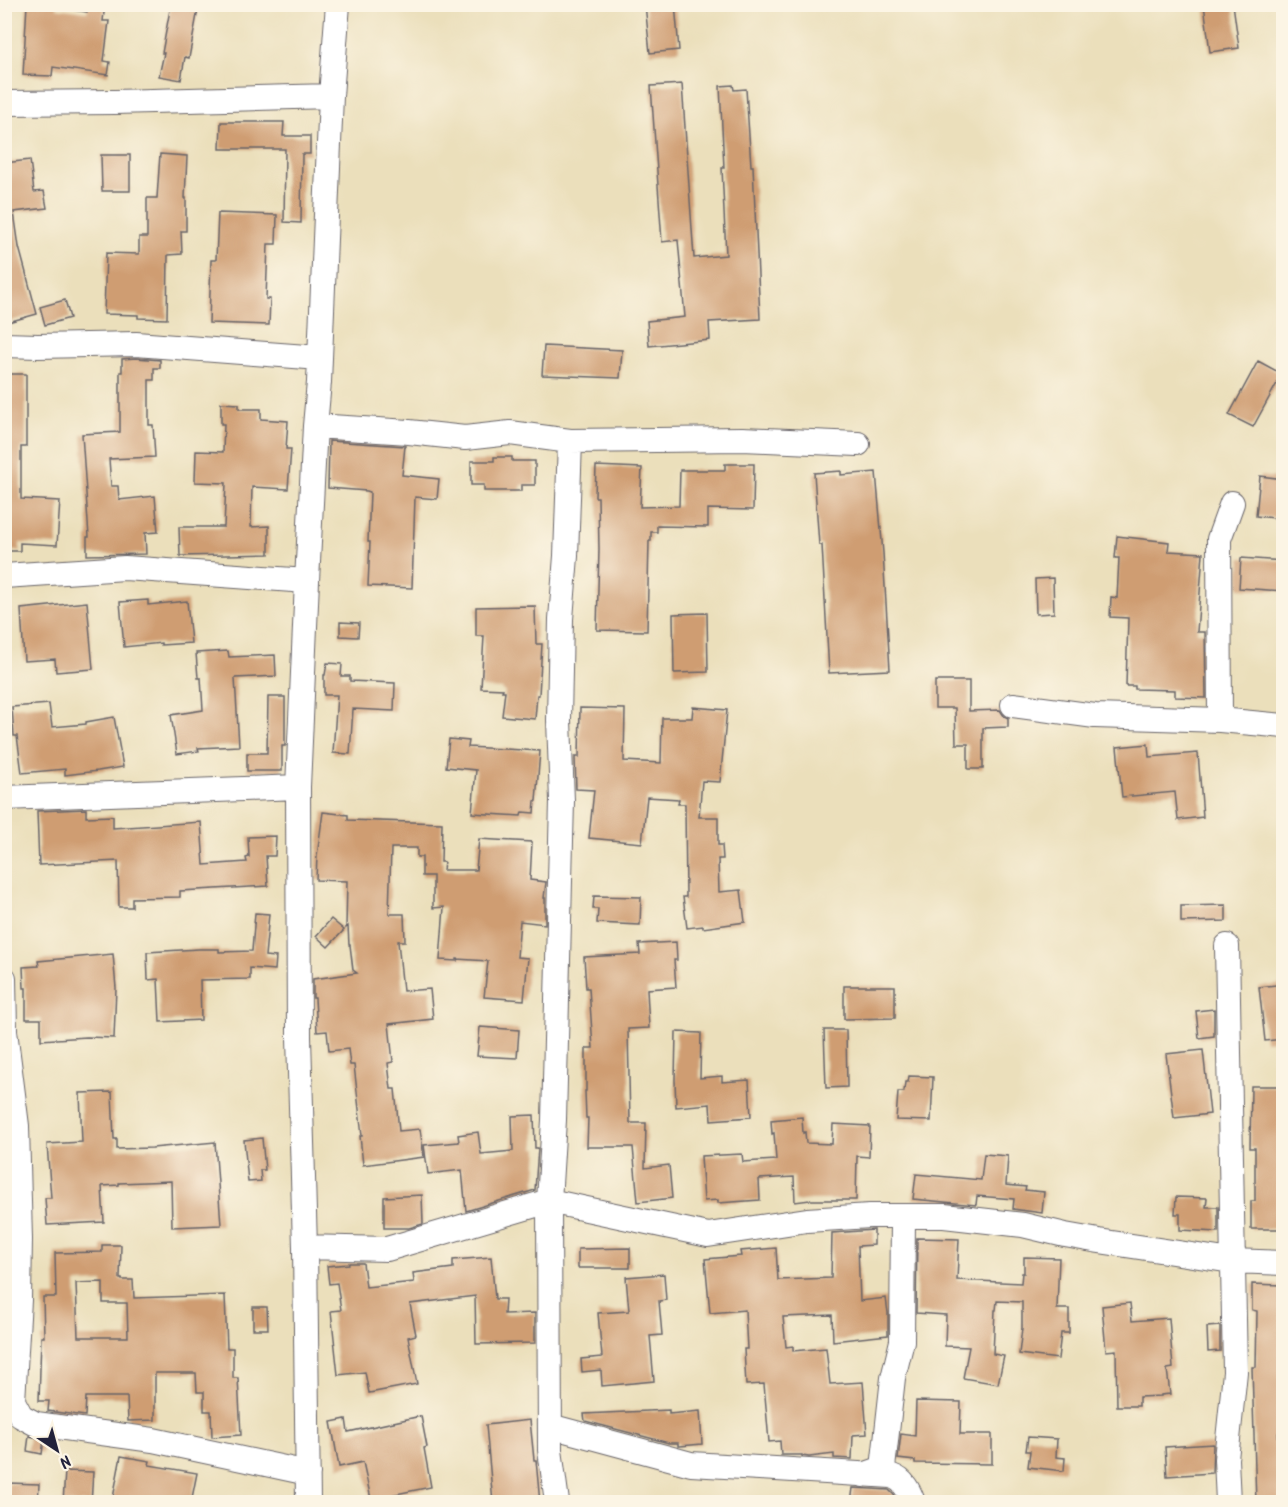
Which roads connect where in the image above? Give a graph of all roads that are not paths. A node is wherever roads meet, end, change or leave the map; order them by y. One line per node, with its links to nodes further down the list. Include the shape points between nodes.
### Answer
1 (338, 4): 2 (street)
2 (331, 96): 3 (street); 5 (street)
3 (4, 103)
4 (4, 345): 5 (street, via 136,344)
5 (320, 358): 6 (street)
6 (315, 426): 7 (street, via 465,438 510,433); 11 (street)
7 (570, 441): 8 (street, via 742,439); 20 (street, via 561,619 562,801)
8 (858, 444)
9 (1232, 503): 13 (street, via 1219,539)
10 (4, 576): 11 (street, via 125,568)
11 (307, 581): 15 (street)
12 (1013, 705): 13 (street, via 1083,715)
13 (1220, 720): 14 (street)
14 (1284, 726)
15 (298, 787): 16 (street); 22 (street)
16 (4, 798)
17 (1227, 946): 23 (street)
18 (4, 978): 19 (street)
19 (5, 1031): 25 (street, via 17,1125 20,1239)
20 (549, 1201): 21 (street, via 708,1235 807,1221); 22 (street, via 387,1249); 26 (street)
21 (903, 1216): 23 (street, via 944,1216 1023,1225); 28 (street, via 902,1341 893,1378 883,1468)
22 (305, 1247): 27 (street)
23 (1232, 1262): 24 (street); 32 (street, via 1235,1372 1226,1459)
24 (1284, 1263)
25 (12, 1299): 27 (street, via 13,1401 21,1416 36,1424 153,1440)
26 (550, 1426): 28 (street, via 691,1464); 30 (street)
27 (308, 1473): 29 (street)
28 (863, 1475): 31 (street, via 897,1478 909,1491)
29 (308, 1503)
30 (557, 1503)
31 (913, 1503)
32 (1228, 1503)

